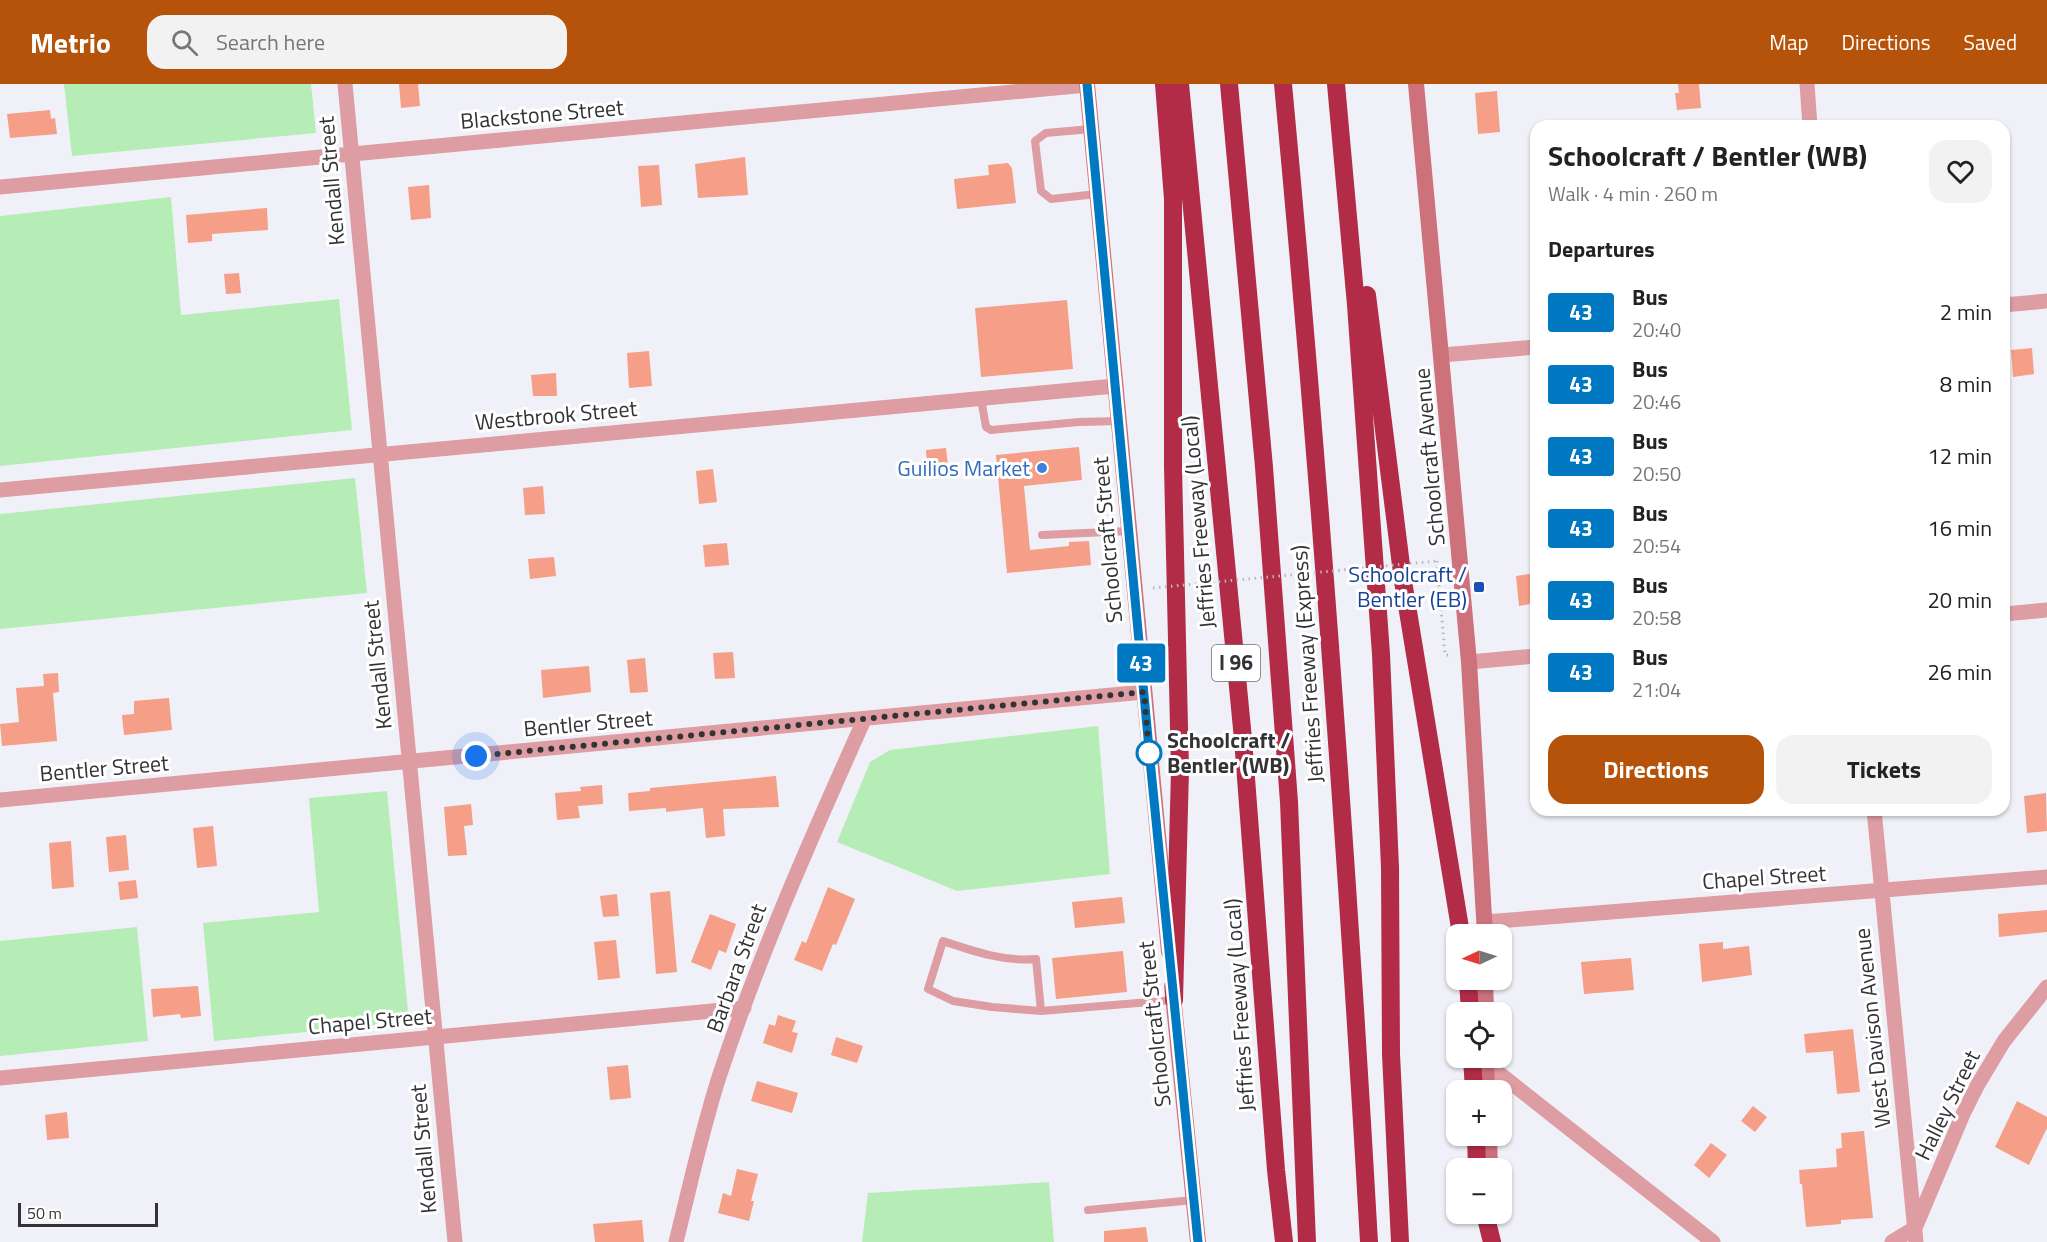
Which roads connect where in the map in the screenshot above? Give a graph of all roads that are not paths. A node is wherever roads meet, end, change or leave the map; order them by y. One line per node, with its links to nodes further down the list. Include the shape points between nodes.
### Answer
1 (345, 84): 13 (street, Kendall Street)
2 (1164, 84): 43 (highway, via 1173,199 1173,467 1180,771)
3 (1180, 84): 57 (highway, Jeffries Freeway (Local) / I 96, via 1243,739)
4 (1229, 84): 58 (highway, Jeffries Freeway (Express) / I 96, via 1289,802)
5 (1283, 84): 59 (highway, Jeffries Freeway (Express), via 1353,946)
6 (1336, 84): 14 (highway)
7 (1416, 84): 20 (main road, Schoolcraft Avenue)
8 (1807, 84): 11 (street)
9 (1087, 85): 10 (street, Blackstone Street); 12 (main road, Schoolcraft Street)
10 (983, 90): 13 (street, Blackstone Street)
11 (1810, 120)
12 (1091, 129): 16 (main road, Schoolcraft Street); 16 (lane, via 1046,133 1035,141 1041,192 1051,199)
13 (352, 154): 15 (street, Blackstone Street); 24 (street, Kendall Street)
14 (1342, 154): 39 (highway, via 1365,282 1403,581); 60 (highway, via 1381,654)
15 (0, 187)
16 (1097, 194): 21 (main road, Schoolcraft Street)
17 (2047, 302): 18 (street)
18 (2010, 305)
19 (1530, 348): 20 (street)
20 (1442, 355): 31 (main road, Schoolcraft Avenue)
21 (1115, 386): 22 (street, Westbrook Street); 23 (main road, Schoolcraft Street)
22 (981, 399): 23 (lane, via 986,427 991,430); 24 (street, Westbrook Street)
23 (1119, 421): 26 (main road, Schoolcraft Street)
24 (379, 453): 25 (street, Westbrook Street); 34 (street, Kendall Street)
25 (0, 490)
26 (1129, 531): 27 (lane); 32 (main road, Schoolcraft Street)
27 (1042, 535)
28 (2047, 610): 29 (street)
29 (2010, 613)
30 (1530, 657): 31 (street)
31 (1469, 662): 40 (main road, Schoolcraft Avenue)
32 (1144, 692): 33 (street, Bentler Street); 43 (main road, Schoolcraft Street)
33 (864, 720): 34 (street, Bentler Street); 44 (street, Barbara Street, via 800,864)
34 (409, 762): 35 (street, Bentler Street); 46 (street, Kendall Street)
35 (0, 800)
36 (1875, 816): 38 (street, West Davison Avenue)
37 (2047, 877): 38 (street, Chapel Street)
38 (1881, 891): 41 (street, Chapel Street); 53 (street, West Davison Avenue)
39 (1459, 924)
40 (1485, 924)
41 (1512, 925)
42 (2047, 987): 53 (street, Halley Street, via 2004,1041 1977,1086)
43 (1174, 1000): 45 (lane); 49 (main road, Schoolcraft Street)
44 (744, 1008): 46 (street, Chapel Street); 55 (street, Barbara Street, via 720,1074)
45 (1041, 1011): 45 (lane, via 953,1001 928,989 943,941 981,953 1036,959)
46 (435, 1037): 48 (street, Chapel Street); 54 (street, Kendall Street)
47 (1492, 1068): 62 (street)
48 (0, 1078)
49 (1194, 1200): 50 (lane); 56 (main road, Schoolcraft Street)
50 (1088, 1210)
51 (1488, 1224): 61 (highway)
52 (1492, 1224): 61 (main road)
53 (1915, 1235): 63 (street)
54 (455, 1242)
55 (676, 1242)
56 (1198, 1242)
57 (1284, 1242)
58 (1307, 1242)
59 (1369, 1242)
60 (1400, 1242)
61 (1492, 1242)
62 (1713, 1242)
63 (1892, 1242)

